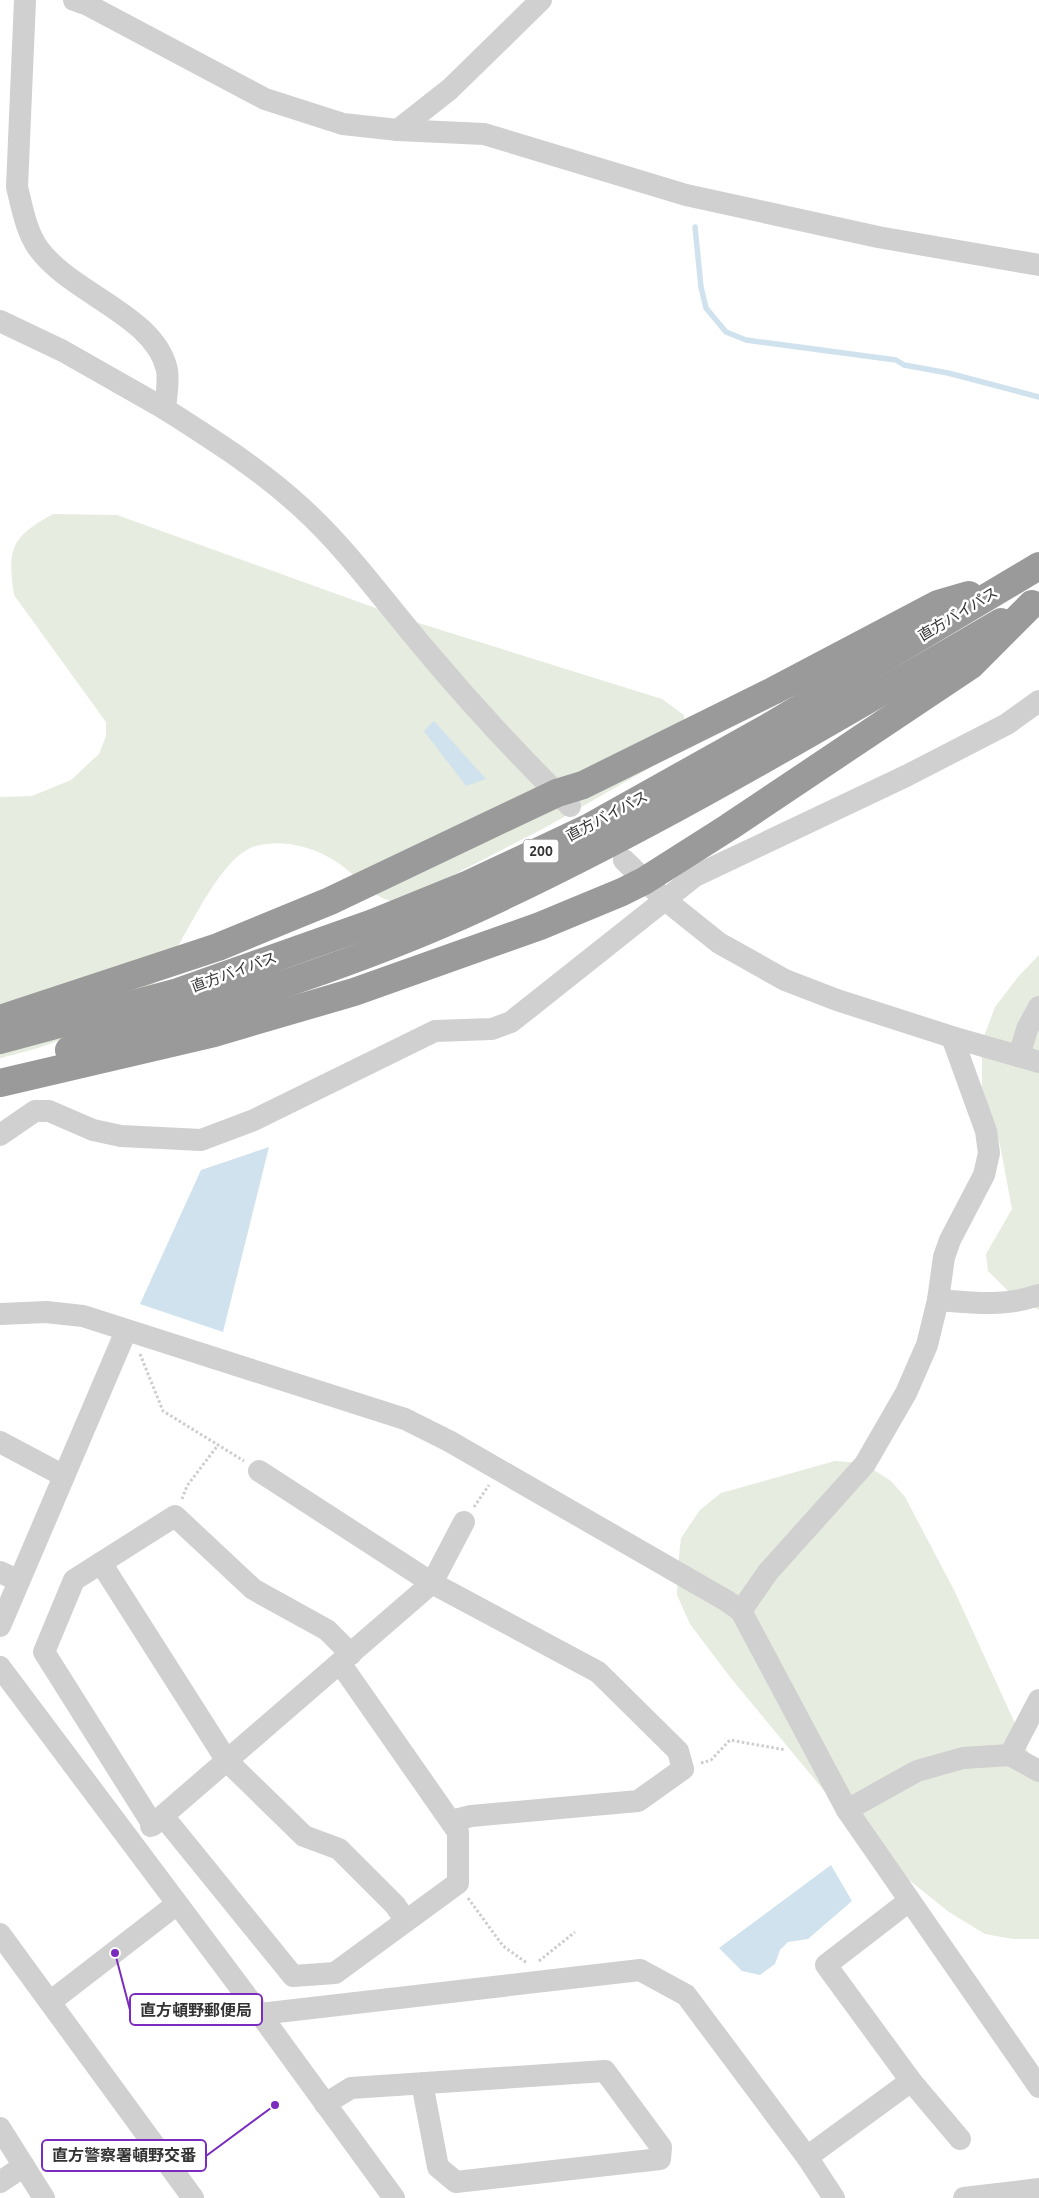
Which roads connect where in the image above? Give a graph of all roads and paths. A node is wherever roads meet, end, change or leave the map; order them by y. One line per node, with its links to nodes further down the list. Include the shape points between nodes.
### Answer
1 (25, 0): 7 (street, via 17,187 24,214 37,247 54,267 143,329 158,347 167,371)
2 (74, 0): 4 (street, via 265,99 343,124)
3 (541, 0): 4 (street, via 450,89)
4 (398, 130): 5 (street, via 484,134 686,196 878,237)
5 (1039, 265)
6 (0, 321): 7 (street, via 63,351)
7 (165, 409): 12 (street, via 253,466 315,520 424,649)
8 (1039, 566): 9 (highway, 直方バイパス / 200)
9 (1014, 582): 12 (highway, via 938,604 773,691 583,784); 19 (highway, 直方バイパス / 200, via 772,725 588,828 469,884 373,923 178,992)
10 (1035, 602): 14 (highway, via 972,665); 21 (highway, 直方バイパス / 200, via 762,761 622,838 460,916 336,967 171,1020)
11 (1039, 701): 15 (street, via 1007,724 906,776 695,876)
12 (564, 800): 17 (highway, via 218,947)
13 (624, 860): 14 (street)
14 (644, 881): 15 (street); 22 (highway, via 540,926 354,992 214,1034)
15 (664, 900): 18 (street, via 719,943 785,980); 23 (street, via 510,1022 492,1030 435,1031 254,1120 210,1137 201,1140 121,1136 93,1130 50,1111 36,1110)
16 (1039, 1007): 20 (street, via 1027,1029)
17 (0, 1019)
18 (952, 1037): 20 (street); 25 (street, via 986,1131 988,1153 984,1175 944,1257)
19 (0, 1040)
20 (1029, 1059)
21 (0, 1069)
22 (0, 1083)
23 (0, 1135)
24 (1039, 1295): 25 (street, via 1019,1302 995,1304)
25 (938, 1300): 39 (street, via 927,1345 906,1393 865,1464 768,1572)
26 (0, 1314): 27 (street, via 46,1312 83,1316)
27 (126, 1331): 31 (street, via 405,1419); 33 (street)
28 (138, 1350): 30 (path, via 163,1410)
29 (0, 1442): 33 (street)
30 (218, 1445): 32 (path); 34 (path, via 187,1486)
31 (499, 1470): 35 (path); 39 (street)
32 (259, 1471): 38 (street)
33 (64, 1476): 37 (street)
34 (175, 1516): 36 (street); 41 (street, via 253,1589 328,1630)
35 (464, 1522): 38 (street)
36 (101, 1563): 46 (street); 50 (street, via 74,1580 44,1652)
37 (10, 1576): 40 (street)
38 (432, 1583): 41 (street); 47 (street, via 598,1672 678,1750)
39 (741, 1611): 49 (street)
40 (0, 1626)
41 (345, 1658): 46 (street); 51 (street)
42 (0, 1666): 52 (street)
43 (1039, 1700): 45 (street)
44 (786, 1750): 47 (path, via 730,1740 711,1760)
45 (1010, 1755): 48 (street); 49 (street, via 963,1758 917,1770)
46 (227, 1761): 50 (street); 56 (street, via 304,1836 339,1849 395,1905)
47 (683, 1769): 51 (street, via 638,1801 471,1816)
48 (1039, 1771)
49 (847, 1810): 54 (street)
50 (158, 1820): 52 (street); 56 (street, via 293,1976 334,1973)
51 (451, 1821): 53 (street, via 458,1832)
52 (132, 1843): 55 (street)
53 (458, 1883): 56 (street); 57 (path, via 502,1946 533,1967)
54 (909, 1901): 61 (street, via 826,1964); 63 (street)
55 (177, 1904): 59 (street); 60 (street)
56 (406, 1921)
57 (574, 1932)
58 (2, 1940): 59 (street)
59 (50, 2002): 72 (street)
60 (260, 2014): 64 (street); 67 (street, via 640,1970 686,1995)
61 (911, 2081): 66 (street); 67 (street)
62 (422, 2083): 62 (street, via 605,2071 662,2147 660,2159 456,2182 438,2167); 64 (street, via 351,2088)
63 (1039, 2087)
64 (326, 2104): 73 (street)
65 (0, 2128): 68 (street)
66 (960, 2139)
67 (807, 2157): 74 (street)
68 (24, 2166): 69 (street); 71 (street)
69 (0, 2182)
70 (1039, 2189): 75 (street)
71 (44, 2198)
72 (193, 2198)
73 (394, 2198)
74 (834, 2198)
75 (964, 2198)

